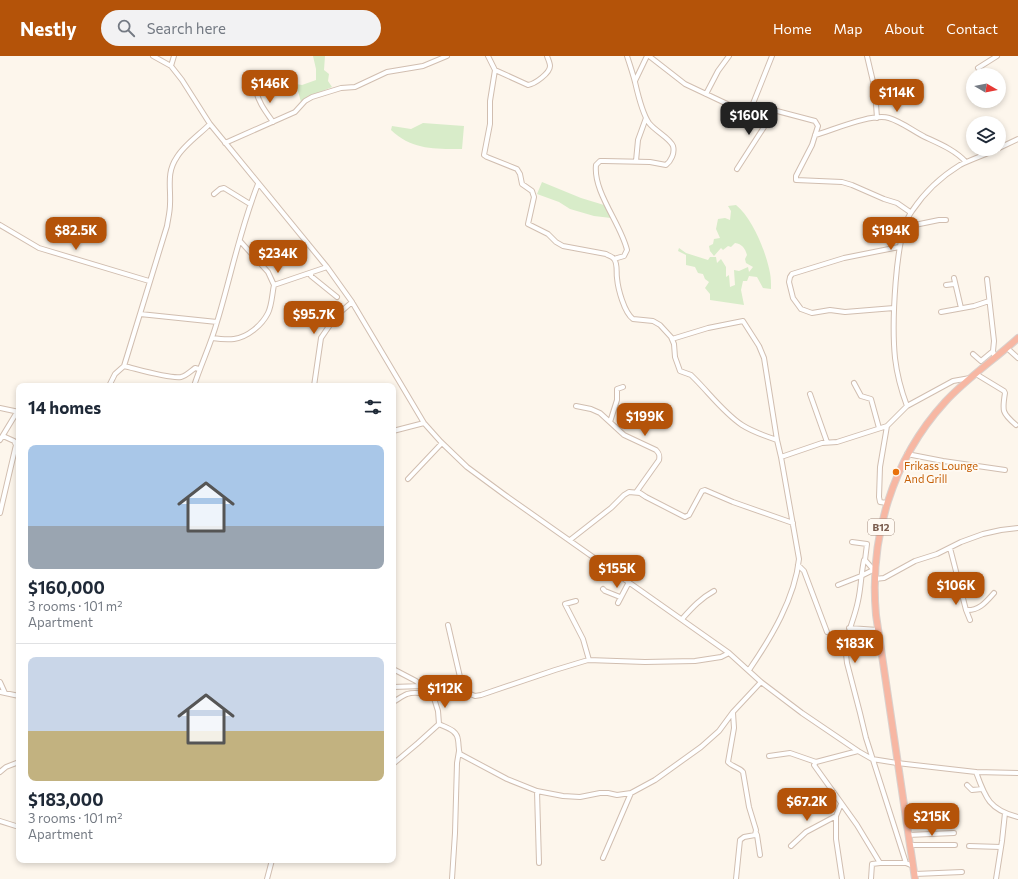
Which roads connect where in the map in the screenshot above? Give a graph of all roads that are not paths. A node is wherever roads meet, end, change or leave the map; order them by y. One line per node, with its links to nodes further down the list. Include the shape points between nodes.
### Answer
1 (153, 56): 12 (street)
2 (174, 56): 12 (street)
3 (447, 56): 22 (street, via 423,66 387,72 355,87 341,88 312,97 295,112)
4 (488, 56): 14 (street)
5 (547, 56): 14 (street, via 549,70 536,83 528,85)
6 (627, 56): 15 (street)
7 (648, 56): 15 (street); 17 (street, via 685,84)
8 (729, 56): 17 (street)
9 (772, 56): 18 (street)
10 (867, 56): 21 (street, via 875,90)
11 (997, 56): 13 (street)
12 (171, 66): 23 (street)
13 (978, 68)
14 (495, 70): 41 (street, via 484,155 517,169 522,184 532,191 534,197 528,221 530,226 548,234 563,246 606,254)
15 (635, 81): 20 (street)
16 (256, 90): 22 (street, via 262,107)
17 (706, 94): 18 (street, via 740,110 744,111)
18 (752, 106): 19 (street)
19 (775, 110): 24 (street, via 816,121 818,126); 31 (street)
20 (646, 118): 29 (street, via 638,140); 29 (street, via 672,145 674,151 666,165)
21 (877, 118): 24 (street); 30 (street, via 888,118 898,122 959,155)
22 (273, 122): 26 (street)
23 (210, 124): 26 (street); 46 (street, via 181,151 171,169 167,226)
24 (815, 135): 35 (street, via 796,180 842,182 897,203)
25 (1018, 139): 27 (street)
26 (225, 143): 32 (street)
27 (1006, 144)
28 (980, 156): 30 (street)
29 (636, 162): 41 (street, via 600,161 596,164 604,198 627,250 624,256)
30 (966, 162): 35 (street, via 938,182)
31 (737, 169)
32 (258, 184): 34 (street); 42 (street)
33 (214, 194): 34 (street, via 224,188)
34 (250, 204): 39 (street)
35 (910, 212): 38 (street)
36 (946, 220): 38 (street)
37 (0, 226): 46 (street, via 40,248)
38 (905, 227): 40 (street)
39 (240, 240): 48 (street, via 268,272); 57 (street)
40 (900, 247): 53 (street); 53 (street, via 844,258 792,274 789,282 793,298 801,309 812,312)
41 (614, 259): 60 (street, via 618,288 630,317 653,321)
42 (327, 267): 43 (street); 52 (street)
43 (311, 273): 48 (street); 50 (street)
44 (954, 278): 47 (street)
45 (987, 279): 51 (street)
46 (149, 281): 56 (street)
47 (954, 284): 49 (street); 54 (street)
48 (274, 285): 58 (street, via 268,312 259,325 239,338)
49 (946, 285)
50 (337, 297)
51 (989, 301): 54 (street); 62 (street)
52 (352, 302): 72 (street, via 336,316 321,338); 82 (street)
53 (894, 308): 77 (street, via 895,358 899,383)
54 (961, 308): 55 (street)
55 (941, 312)
56 (140, 314): 57 (street); 66 (street)
57 (217, 322): 58 (street)
58 (212, 338): 67 (street)
59 (1018, 338): 61 (highway, B12)
60 (672, 339): 88 (street, via 680,371 695,379 732,417 759,434); 88 (street, via 743,321 764,358)
61 (1007, 348): 64 (highway, B12); 65 (street)
62 (993, 351): 63 (street, via 980,361); 64 (street)
63 (973, 354)
64 (995, 358): 68 (highway, B12)
65 (1018, 358)
66 (124, 366): 67 (street, via 181,377 195,368); 70 (street)
67 (199, 369): 71 (street)
68 (976, 374): 69 (highway, B12); 83 (street, via 1004,391 1002,409 1006,417)
69 (971, 378): 77 (street, via 953,381); 91 (highway, B12, via 945,402)
70 (111, 383)
71 (195, 383)
72 (314, 383)
73 (854, 383): 85 (street, via 860,396 871,399)
74 (623, 387): 81 (street, via 617,389 617,400)
75 (810, 394): 89 (street)
76 (576, 406): 81 (street, via 600,413)
77 (907, 406): 84 (street)
78 (0, 408): 79 (street)
79 (16, 412)
80 (16, 415): 87 (street)
81 (610, 422): 95 (street, via 624,435 656,450 660,456)
82 (424, 423): 86 (street); 90 (street)
83 (1016, 425)
84 (887, 426): 85 (street); 96 (street, via 880,467 879,497 880,502)
85 (878, 428): 89 (street, via 837,442)
86 (396, 430)
87 (2, 438): 97 (street, via 16,445)
88 (777, 440): 92 (street)
89 (827, 442): 92 (street)
90 (442, 443): 94 (street); 100 (street, via 467,467)
91 (907, 454): 93 (street); 96 (highway, B12)
92 (781, 457): 98 (street)
93 (1005, 470)
94 (408, 479)
95 (637, 491): 98 (street, via 685,517 689,515 705,490); 100 (street, via 624,495)
96 (887, 503): 105 (highway, B12)
97 (0, 513)
98 (793, 523): 104 (street)
99 (1018, 528): 102 (street, via 983,534)
100 (570, 540): 108 (street)
101 (852, 542): 103 (street, via 867,544)
102 (950, 548): 107 (street, via 915,561 884,578); 116 (street)
103 (865, 560): 105 (street, via 869,566); 106 (street)
104 (798, 565): 122 (street, via 804,571); 125 (street, via 793,588 774,630)
105 (875, 568): 106 (street); 107 (highway, B12)
106 (862, 576): 109 (street); 120 (street, via 858,602)
107 (875, 579): 121 (highway, B12, via 874,600)
108 (629, 582): 113 (street); 117 (street)
109 (838, 585)
110 (603, 588): 113 (street, via 605,592)
111 (714, 591): 117 (street, via 706,595)
112 (994, 593): 116 (street, via 977,609)
113 (620, 597): 115 (street)
114 (576, 601): 124 (street, via 565,604 583,639)
115 (618, 602)
116 (966, 610): 118 (street)
117 (682, 619): 123 (street)
118 (970, 620)
119 (448, 625): 131 (street)
120 (849, 628): 121 (street); 141 (street, via 845,651 847,663)
121 (878, 630): 145 (highway, B12)
122 (827, 632)
123 (729, 653): 124 (street, via 721,657 696,661); 125 (street)
124 (589, 660): 131 (street, via 481,695 475,696)
125 (749, 670): 128 (street)
126 (396, 671): 129 (street)
127 (0, 682): 132 (street)
128 (761, 682): 136 (street); 139 (street)
129 (422, 686): 130 (street); 134 (street)
130 (396, 687)
131 (464, 690): 134 (street)
132 (2, 693): 133 (street)
133 (16, 695)
134 (433, 695): 135 (street, via 407,694); 137 (street)
135 (396, 700)
136 (733, 712): 152 (street, via 719,731 701,747 655,780); 159 (street, via 734,728 728,762 741,769 744,775)
137 (439, 724): 138 (street, via 455,732); 142 (street)
138 (459, 750): 151 (street, via 460,754 507,779); 177 (street)
139 (858, 751): 141 (street); 143 (street)
140 (769, 756): 143 (street, via 790,753)
141 (872, 759): 145 (street); 171 (street)
142 (396, 761)
143 (816, 762): 153 (street, via 815,767)
144 (16, 763): 146 (street)
145 (897, 763): 147 (street); 161 (highway, B12)
146 (0, 772)
147 (976, 772): 148 (street); 150 (street)
148 (1018, 772)
149 (967, 785): 150 (street, via 972,790)
150 (982, 789): 154 (street, via 988,800)
151 (537, 791): 152 (street, via 580,797 600,793); 172 (street)
152 (631, 793): 168 (street)
153 (841, 804): 155 (street); 169 (street)
154 (1005, 813): 156 (street); 166 (street)
155 (836, 816): 164 (street, via 806,832); 179 (street, via 836,840)
156 (1018, 817)
157 (0, 821): 158 (street)
158 (16, 826)
159 (756, 833): 167 (street); 178 (street, via 740,840)
160 (954, 833): 161 (street)
161 (908, 835): 162 (highway, B12)
162 (910, 845): 163 (street); 173 (highway, B12)
163 (955, 845)
164 (791, 846)
165 (969, 846): 166 (street)
166 (1002, 847): 181 (street)
167 (760, 855)
168 (603, 858)
169 (880, 862): 171 (street); 180 (street, via 872,864)
170 (271, 863): 176 (street)
171 (906, 863): 173 (street)
172 (539, 864)
173 (913, 866): 175 (highway, B12)
174 (962, 872): 175 (street)
175 (915, 877)
176 (267, 879)
177 (452, 879)
178 (736, 879)
179 (842, 879)
180 (871, 879)
181 (996, 879)

